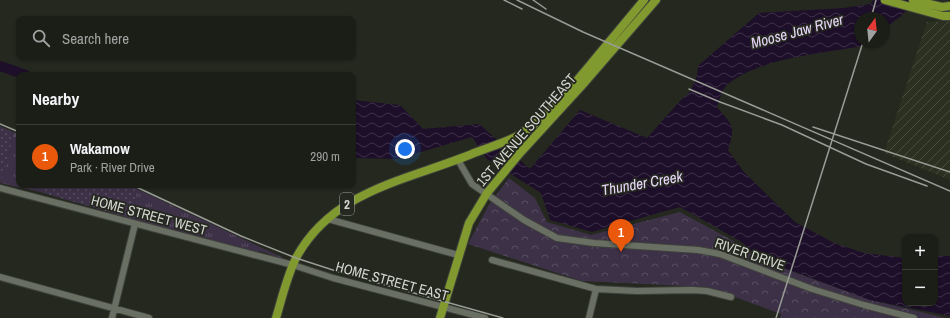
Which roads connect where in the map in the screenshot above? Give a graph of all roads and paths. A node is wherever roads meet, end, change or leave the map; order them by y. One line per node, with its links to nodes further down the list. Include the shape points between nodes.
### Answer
1 (644, 0): 8 (main road, 1ST AVENUE SOUTHEAST / 2, via 562,98 539,121 519,135)
2 (656, 0): 10 (main road, 1ST AVENUE SOUTHEAST)
3 (885, 0): 6 (main road)
4 (913, 0): 6 (main road)
5 (950, 6): 6 (main road)
6 (932, 9): 7 (main road)
7 (948, 17)
8 (458, 160): 10 (street, RIVER DRIVE, via 472,184); 11 (main road, 2, via 376,188 345,205)
9 (0, 191): 12 (street, HOME STREET WEST)
10 (487, 193): 13 (main road, 1ST AVENUE SOUTHEAST, via 469,223); 27 (street, RIVER DRIVE, via 524,220 557,238 594,244 698,250 720,254 812,289)
11 (328, 219): 13 (street); 15 (main road, 2, via 304,245)
12 (135, 224): 15 (street, HOME STREET WEST); 20 (street)
13 (458, 255): 19 (main road, 1ST AVENUE SOUTHEAST)
14 (492, 260): 17 (street)
15 (293, 265): 19 (street, HOME STREET EAST); 23 (main road, 2)
16 (0, 277): 20 (street)
17 (596, 289): 18 (street, via 692,290); 26 (street)
18 (730, 297)
19 (443, 307): 24 (main road, 1ST AVENUE SOUTHEAST); 25 (street, HOME STREET EAST)
20 (115, 309): 21 (street); 22 (street)
21 (112, 318)
22 (149, 318)
23 (276, 318)
24 (440, 318)
25 (485, 318)
26 (589, 318)
27 (914, 318)

